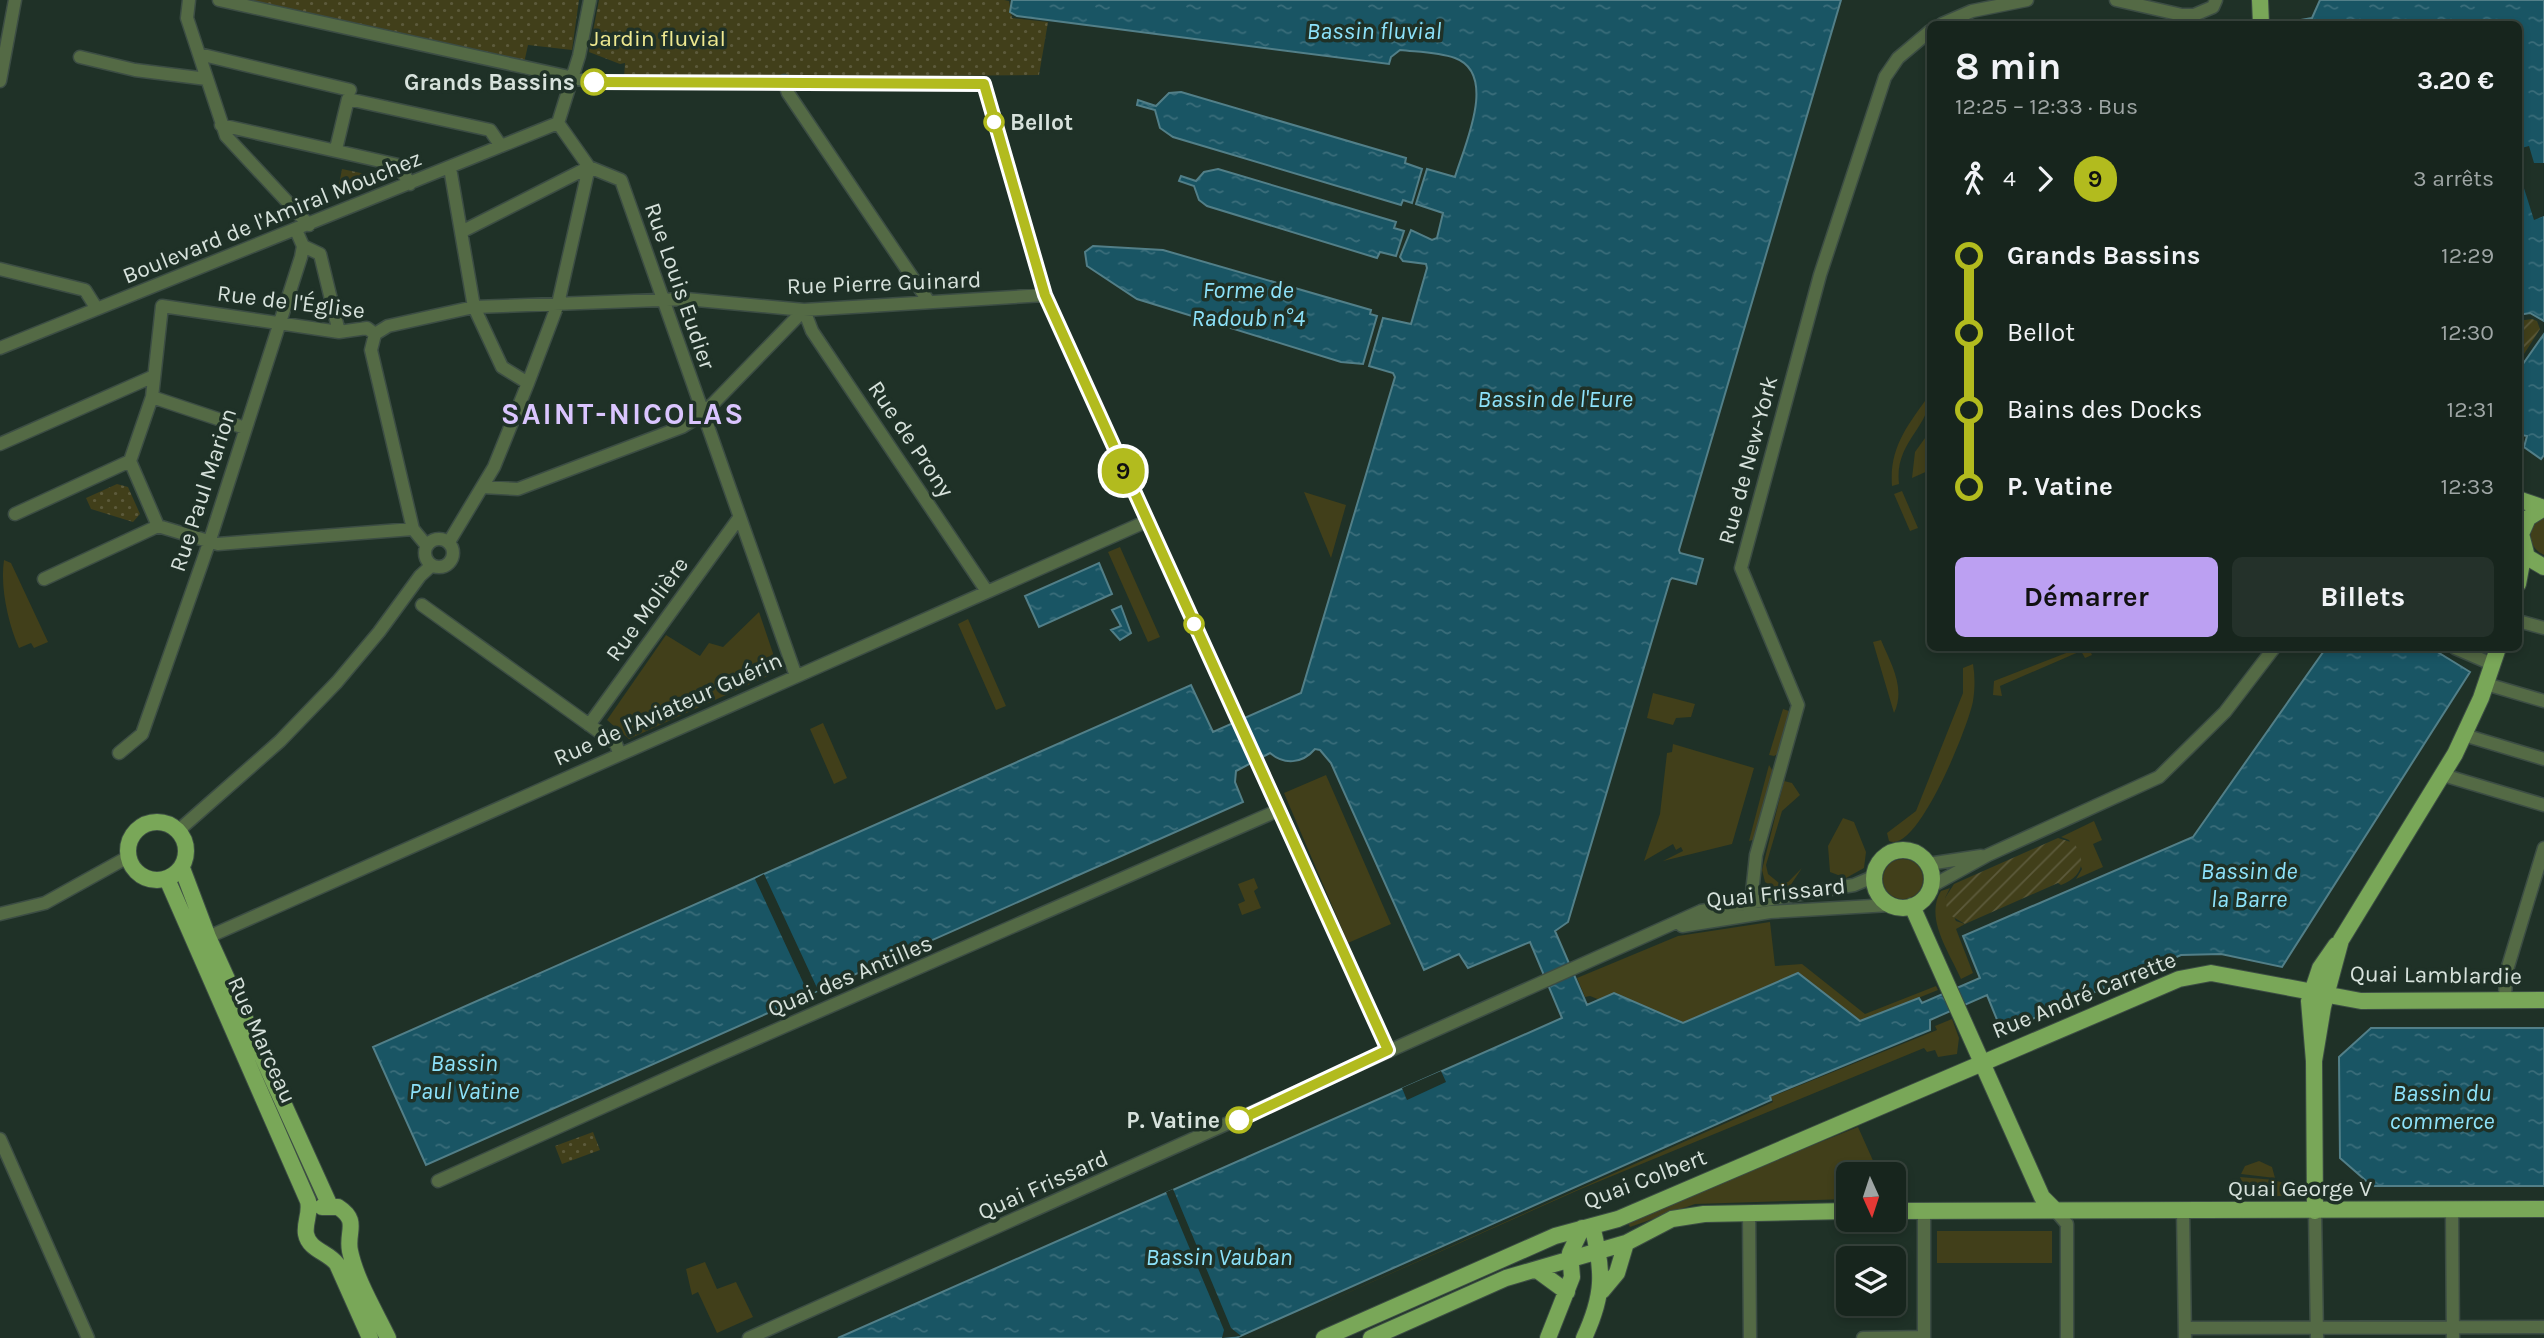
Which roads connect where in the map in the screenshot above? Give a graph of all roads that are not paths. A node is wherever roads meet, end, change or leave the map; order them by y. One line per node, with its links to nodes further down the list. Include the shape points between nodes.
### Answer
1 (15, 0): 16 (street)
2 (189, 0): 12 (street, via 187,18)
3 (219, 0): 14 (street)
4 (590, 0): 14 (street)
5 (2027, 0): 9 (street, via 1972,11)
6 (2116, 0): 7 (street, via 2194,15 2213,7)
7 (2216, 0)
8 (2260, 0): 10 (main road)
9 (1949, 21)
10 (2261, 21)
11 (1927, 34): 100 (street, Rue de New-York, via 1898,58 1885,77 1820,275 1741,568 1798,705 1756,855)
12 (199, 54): 15 (street); 18 (street)
13 (79, 57): 15 (street, via 135,71)
14 (572, 78): 17 (street, via 592,82); 19 (street)
15 (207, 79): 20 (street)
16 (0, 81)
17 (784, 81): 32 (street, via 984,84); 34 (street)
18 (349, 94): 21 (street, via 490,131); 22 (street)
19 (558, 123): 21 (street, Boulevard de l'Amiral Mouchez); 23 (street)
20 (221, 125): 22 (street); 26 (street, via 226,136)
21 (499, 142): 24 (street, Boulevard de l'Amiral Mouchez)
22 (336, 149): 25 (street, via 398,165)
23 (589, 167): 28 (street); 33 (street, Rue Louis Eudier, via 621,180); 35 (street)
24 (450, 168): 25 (street, Boulevard de l'Amiral Mouchez); 28 (street)
25 (410, 184): 26 (street, Boulevard de l'Amiral Mouchez)
26 (309, 225): 27 (street, Boulevard de l'Amiral Mouchez)
27 (296, 230): 29 (street); 31 (street, Boulevard de l'Amiral Mouchez)
28 (463, 231): 37 (street)
29 (303, 246): 40 (street, Rue Paul Marion); 41 (street, via 320,254)
30 (0, 269): 38 (street, via 85,290)
31 (153, 286): 36 (street); 38 (street, Boulevard de l'Amiral Mouchez)
32 (1045, 295): 34 (street, Rue Pierre Guinard); 57 (street)
33 (663, 300): 35 (street, Rue Pierre Guinard); 39 (street, Rue Pierre Guinard); 47 (street, Rue Louis Eudier)
34 (929, 302): 39 (street, Rue Pierre Guinard)
35 (558, 304): 37 (street, Rue de l'Église); 45 (street)
36 (162, 306): 40 (street, Rue de l'Église); 44 (street)
37 (474, 307): 42 (street, Rue de l'Église, via 387,326); 45 (street, via 502,367)
38 (97, 309): 43 (street, Boulevard de l'Amiral Mouchez)
39 (804, 310): 47 (street); 70 (street, Rue de Prony, via 812,331)
40 (278, 323): 41 (street, Rue de l'Église); 48 (street, Rue Paul Marion)
41 (339, 332): 42 (street, Rue de l'Église, via 367,328)
42 (375, 334): 59 (street, via 371,350)
43 (0, 348)
44 (154, 376): 46 (street); 49 (street)
45 (528, 383): 51 (street)
46 (152, 397): 48 (street); 50 (street)
47 (703, 414): 51 (street, via 682,427 519,489); 55 (street, Rue Louis Eudier)
48 (245, 428): 62 (street, Rue Paul Marion)
49 (0, 444)
50 (131, 461): 54 (street); 58 (street)
51 (482, 487): 61 (street)
52 (2522, 500): 53 (main road)
53 (2544, 508): 56 (main road)
54 (15, 514)
55 (739, 518): 78 (street, Rue Louis Eudier); 81 (street, Rue Molière)
56 (2522, 519)
57 (1145, 522): 70 (street, Rue de l'Aviateur Guérin); 88 (street)
58 (158, 526): 62 (street); 68 (street)
59 (413, 529): 62 (street); 63 (street)
60 (2522, 536): 64 (main road)
61 (449, 542): 63 (street, via 437,539); 65 (street, via 454,552 450,563)
62 (209, 543): 83 (street, Rue Paul Marion, via 142,734)
63 (427, 546): 65 (street, via 425,557)
64 (2524, 552): 66 (main road); 67 (main road)
65 (432, 565): 89 (street, via 337,682)
66 (2542, 566): 69 (main road)
67 (2522, 567)
68 (44, 579)
69 (2522, 581)
70 (986, 590): 78 (street, Rue de l'Aviateur Guérin)
71 (422, 605): 81 (street)
72 (2522, 622): 73 (street)
73 (2544, 628)
74 (2272, 651): 91 (street, via 2225,712 2159,777)
75 (2462, 651): 77 (street)
76 (2497, 651): 77 (main road)
77 (2492, 664): 79 (main road)
78 (796, 676): 84 (street, Rue de l'Aviateur Guérin)
79 (2486, 684): 80 (street); 82 (main road)
80 (2544, 701)
81 (589, 725): 84 (street, via 616,744)
82 (2464, 735): 85 (street); 86 (main road)
83 (119, 753)
84 (619, 753): 106 (street, Rue de l'Aviateur Guérin)
85 (2544, 759)
86 (2444, 775): 87 (street); 107 (main road, via 2341,940)
87 (2544, 804)
88 (1279, 810): 110 (street); 113 (street, Quai des Antilles)
89 (179, 830): 92 (main road, via 162,822 144,825 131,838); 94 (main road, via 187,849)
90 (2544, 848): 98 (street)
91 (1988, 855): 93 (street); 97 (street)
92 (128, 857): 96 (main road, via 142,876); 103 (street, via 45,903)
93 (1928, 864): 95 (main road, via 1914,852 1896,851 1882,859); 97 (main road)
94 (182, 868): 96 (main road); 106 (main road, Rue Marceau)
95 (1874, 877): 100 (street, Quai Frissard, via 1854,885); 101 (main road, via 1878,894)
96 (167, 879): 124 (main road, Rue Marceau, via 308,1201)
97 (1930, 887): 102 (main road, via 1924,899)
98 (2530, 893): 99 (street); 108 (street, via 2506,973)
99 (2544, 897)
100 (1754, 900): 104 (street, Rue de New-York); 105 (street, Quai Frissard, via 1701,911)
101 (1890, 905): 102 (main road); 104 (street, Quai Frissard)
102 (1912, 906): 111 (main road)
103 (0, 914)
104 (1755, 914): 105 (street, Quai Frissard)
105 (1667, 929): 110 (street, Quai Frissard)
106 (208, 937): 114 (main road, Rue Marceau)
107 (2319, 992): 108 (main road, Quai Lamblardie, via 2361,1001); 111 (main road, Rue André Carrette, via 2197,974); 122 (main road, via 2314,1061)
108 (2505, 1000): 109 (main road, Quai Lamblardie)
109 (2544, 1000)
110 (1388, 1050): 141 (street, Quai Frissard, via 1286,1100)
111 (1983, 1061): 117 (main road, via 2042,1198); 125 (main road, Quai Colbert, via 1962,1074 1618,1219)
112 (0, 1139): 138 (street)
113 (438, 1181)
114 (330, 1206): 124 (main road, via 316,1209); 126 (main road, Rue Marceau, via 350,1218)
115 (2544, 1209): 118 (main road, Quai George V)
116 (1924, 1210): 117 (main road, Quai George V); 120 (main road, Quai George V); 148 (street)
117 (2055, 1210): 121 (main road, Quai George V); 149 (street, via 2067,1224)
118 (2452, 1210): 122 (main road, Quai George V); 137 (street)
119 (1836, 1211): 123 (main road)
120 (1906, 1211)
121 (2183, 1211): 122 (main road, Quai George V); 135 (street)
122 (2315, 1211): 136 (street)
123 (1749, 1212): 127 (main road, via 1672,1219); 146 (street)
124 (307, 1220): 129 (main road, Rue Marceau, via 307,1239)
125 (1587, 1227): 128 (main road); 130 (main road, via 1572,1243); 142 (main road, Quai Colbert, via 1555,1236)
126 (349, 1242): 129 (main road, via 339,1251); 140 (main road, Rue Marceau)
127 (1626, 1243): 128 (main road); 132 (main road, via 1617,1272)
128 (1598, 1251): 130 (main road); 132 (main road)
129 (326, 1253): 139 (main road, Rue Marceau, via 337,1264)
130 (1573, 1261): 131 (main road); 133 (main road)
131 (1537, 1270): 133 (main road); 143 (main road, via 1475,1290)
132 (1602, 1291): 145 (main road)
133 (1567, 1292): 144 (main road)
134 (2544, 1327): 137 (street)
135 (2185, 1333): 136 (street)
136 (2317, 1333): 137 (street)
137 (2453, 1333)
138 (88, 1338)
139 (370, 1338)
140 (388, 1338)
141 (749, 1338)
142 (1324, 1338)
143 (1371, 1338)
144 (1548, 1338)
145 (1584, 1338)
146 (1750, 1338)
147 (1863, 1338): 148 (street)
148 (1924, 1338)
149 (2067, 1338)

